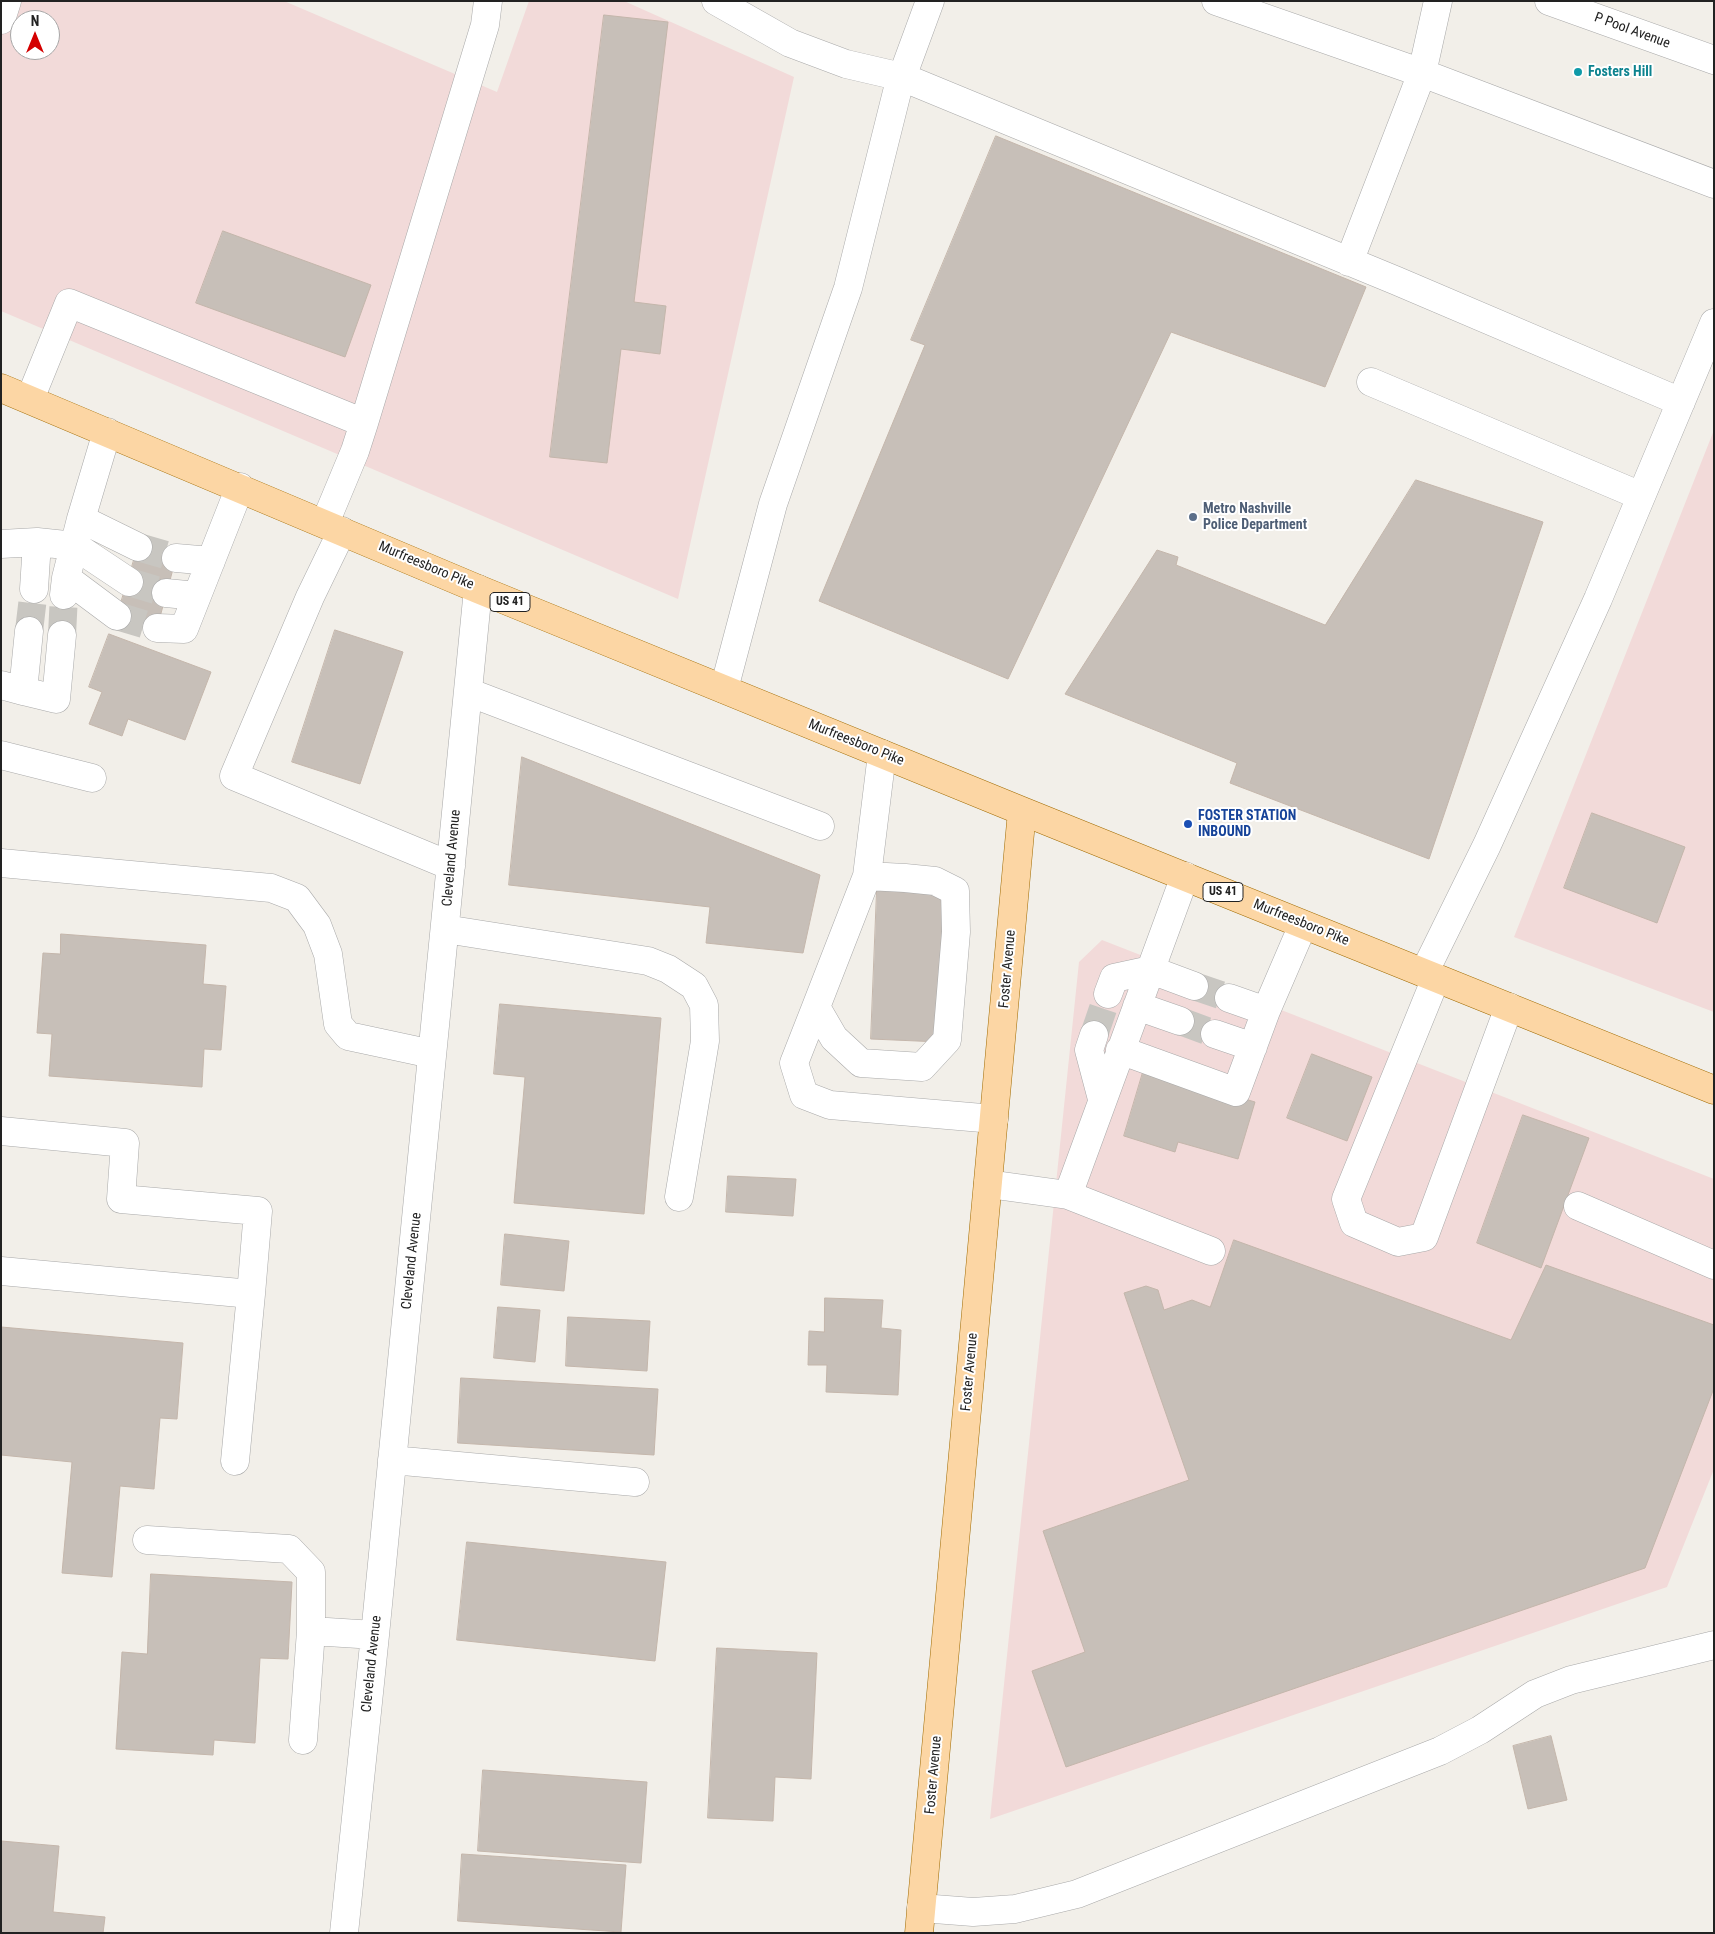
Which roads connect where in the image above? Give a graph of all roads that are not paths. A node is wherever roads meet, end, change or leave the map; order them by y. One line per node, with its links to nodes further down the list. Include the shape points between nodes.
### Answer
1 (7, 1): 8 (street)
2 (488, 1): 19 (street, via 485,25)
3 (716, 1): 11 (street, via 790,43 846,64)
4 (930, 1): 11 (street)
5 (1216, 1): 10 (street)
6 (1438, 1): 10 (street)
7 (1549, 1): 9 (street, P Pool Avenue)
8 (1, 20)
9 (1714, 60)
10 (1422, 73): 12 (street); 13 (street)
11 (902, 77): 13 (street); 41 (street, via 848,288 773,504)
12 (1714, 184)
13 (1349, 262): 18 (street)
14 (1714, 323): 18 (street)
15 (1371, 382): 22 (street)
16 (1, 388): 17 (main road, Murfreesboro Pike / US 41)
17 (30, 399): 19 (street, via 69,303); 20 (main road, Murfreesboro Pike / US 41)
18 (1681, 402): 22 (street)
19 (364, 423): 24 (street)
20 (107, 432): 21 (main road, Murfreesboro Pike / US 41); 23 (street)
21 (240, 487): 24 (main road, Murfreesboro Pike / US 41); 30 (street)
22 (1641, 496): 55 (street)
23 (81, 519): 27 (street); 28 (street)
24 (333, 527): 33 (main road, Murfreesboro Pike / US 41); 49 (street, via 310,597 234,776)
25 (37, 542): 26 (street); 27 (street); 32 (street)
26 (1, 544)
27 (75, 546): 31 (street); 36 (street, via 65,586)
28 (138, 547)
29 (176, 558): 30 (street)
30 (210, 561): 35 (street)
31 (129, 582)
32 (34, 589)
33 (478, 589): 41 (main road, Murfreesboro Pike / US 41); 42 (street, Cleveland Avenue)
34 (166, 594): 35 (street)
35 (197, 596): 37 (street, via 184,629)
36 (117, 616)
37 (157, 628)
38 (29, 631): 40 (street)
39 (62, 635): 40 (street, via 56,698)
40 (12, 688)
41 (724, 689): 43 (main road, Murfreesboro Pike / US 41)
42 (468, 692): 47 (street); 49 (street, Cleveland Avenue)
43 (882, 754): 46 (main road, Murfreesboro Pike / US 41); 50 (street)
44 (1, 755): 45 (street)
45 (92, 778)
46 (1022, 811): 51 (main road, Murfreesboro Pike / US 41); 71 (main road, Foster Avenue)
47 (820, 826)
48 (1, 863): 68 (street, via 271,888 297,898 320,932 328,954 338,1024 348,1036)
49 (450, 866): 53 (street, Cleveland Avenue)
50 (867, 876): 60 (street); 60 (street, via 935,881 955,891 956,932 947,1040 922,1067 861,1063 834,1038)
51 (1185, 876): 52 (main road, Murfreesboro Pike / US 41); 54 (street)
52 (1303, 924): 55 (main road, Murfreesboro Pike / US 41); 62 (street)
53 (445, 929): 68 (street, Cleveland Avenue); 75 (street, via 648,962 668,969 694,986 704,1005 705,1041)
54 (1151, 970): 56 (street); 57 (street, via 1114,978); 59 (street)
55 (1430, 976): 61 (main road, Murfreesboro Pike / US 41); 61 (street, via 1346,1199 1354,1223 1398,1242 1424,1237)
56 (1194, 986)
57 (1108, 994)
58 (1229, 998): 62 (street)
59 (1137, 1006): 63 (street); 67 (street)
60 (816, 1007): 71 (street, via 794,1063 804,1095 830,1105)
61 (1509, 1007): 69 (main road, Murfreesboro Pike / US 41)
62 (1266, 1011): 66 (street)
63 (1180, 1021)
64 (1215, 1034): 66 (street)
65 (1094, 1036): 70 (street, via 1090,1050)
66 (1253, 1047): 67 (street, via 1236,1092)
67 (1120, 1050): 70 (street)
68 (432, 1054): 81 (street, Cleveland Avenue)
69 (1714, 1090)
70 (1102, 1099): 74 (street)
71 (994, 1119): 73 (main road, Foster Avenue)
72 (1, 1131): 80 (street, via 125,1144 121,1199 258,1211)
73 (988, 1184): 74 (street); 89 (main road, Foster Avenue)
74 (1068, 1195): 77 (street)
75 (679, 1197)
76 (1578, 1206): 78 (street)
77 (1211, 1251)
78 (1714, 1264)
79 (1, 1271): 80 (street)
80 (250, 1294): 82 (street)
81 (392, 1460): 83 (street); 86 (street, Cleveland Avenue)
82 (235, 1461)
83 (635, 1482)
84 (147, 1540): 85 (street, via 289,1549 311,1572)
85 (312, 1631): 86 (street); 88 (street)
86 (375, 1635): 90 (street, Cleveland Avenue)
87 (1714, 1645): 89 (street, via 1571,1680 1535,1694 1480,1730 1440,1751 1077,1894 1015,1910)
88 (303, 1740)
89 (920, 1920)
90 (344, 1933)

